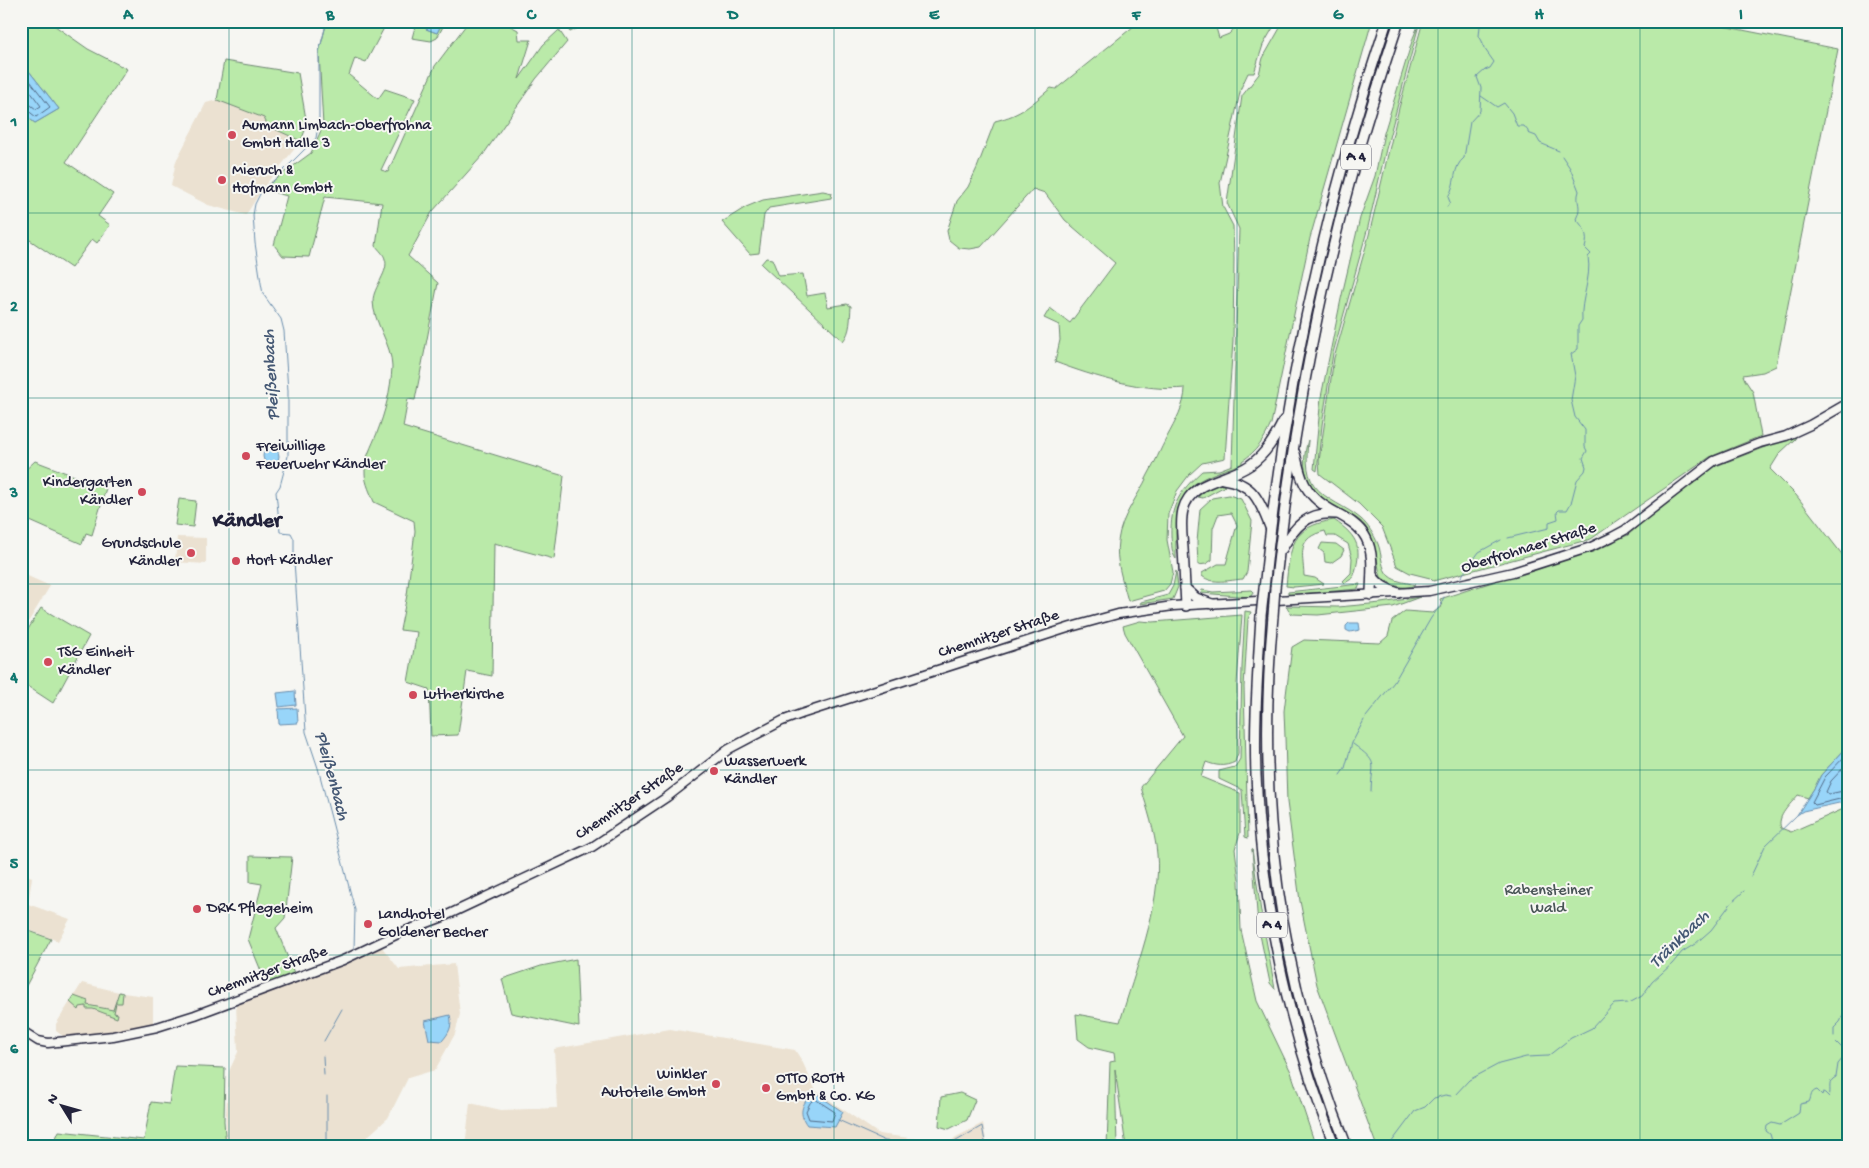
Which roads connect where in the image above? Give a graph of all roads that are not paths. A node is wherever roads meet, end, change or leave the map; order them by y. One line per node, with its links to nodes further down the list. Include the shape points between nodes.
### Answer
1 (1387, 21): 4 (highway, A 4, via 1335,195)
2 (1399, 21): 5 (highway, A 4, via 1357,156 1322,296)
3 (1848, 403): 12 (main road, Oberfrohnaer Straße, via 1786,436 1714,461 1625,530 1598,544 1488,578 1438,590)
4 (1288, 414): 6 (highway, via 1261,456 1242,470); 8 (highway, A 4)
5 (1294, 448): 7 (highway, via 1300,474 1308,490 1319,502); 9 (highway, A 4)
6 (1220, 479): 8 (highway, via 1236,482 1252,492 1261,503); 11 (highway, via 1197,489 1183,511)
7 (1341, 516): 9 (highway, via 1324,514 1303,521); 10 (highway, via 1356,525 1366,538)
8 (1270, 528): 18 (highway, A 4, bridge, via 1256,694 1259,829 1266,894 1278,958 1311,1082)
9 (1279, 553): 19 (highway, A 4, bridge, via 1267,716 1272,852 1290,962 1308,1035)
10 (1372, 575): 12 (highway, via 1384,588); 13 (highway)
11 (1185, 588): 15 (highway, via 1196,598); 16 (highway)
12 (1398, 594): 13 (main road, Oberfrohnaer Straße)
13 (1371, 595): 14 (main road, Oberfrohnaer Straße)
14 (1241, 603): 15 (main road, Chemnitzer Straße)
15 (1212, 604): 16 (main road, Chemnitzer Straße)
16 (1186, 606): 17 (main road, Chemnitzer Straße, via 1097,619 782,721 729,749 667,797 592,847 343,960 195,1015 157,1027 48,1043 38,1041)
17 (21, 1030)
18 (1335, 1147)
19 (1347, 1147)

